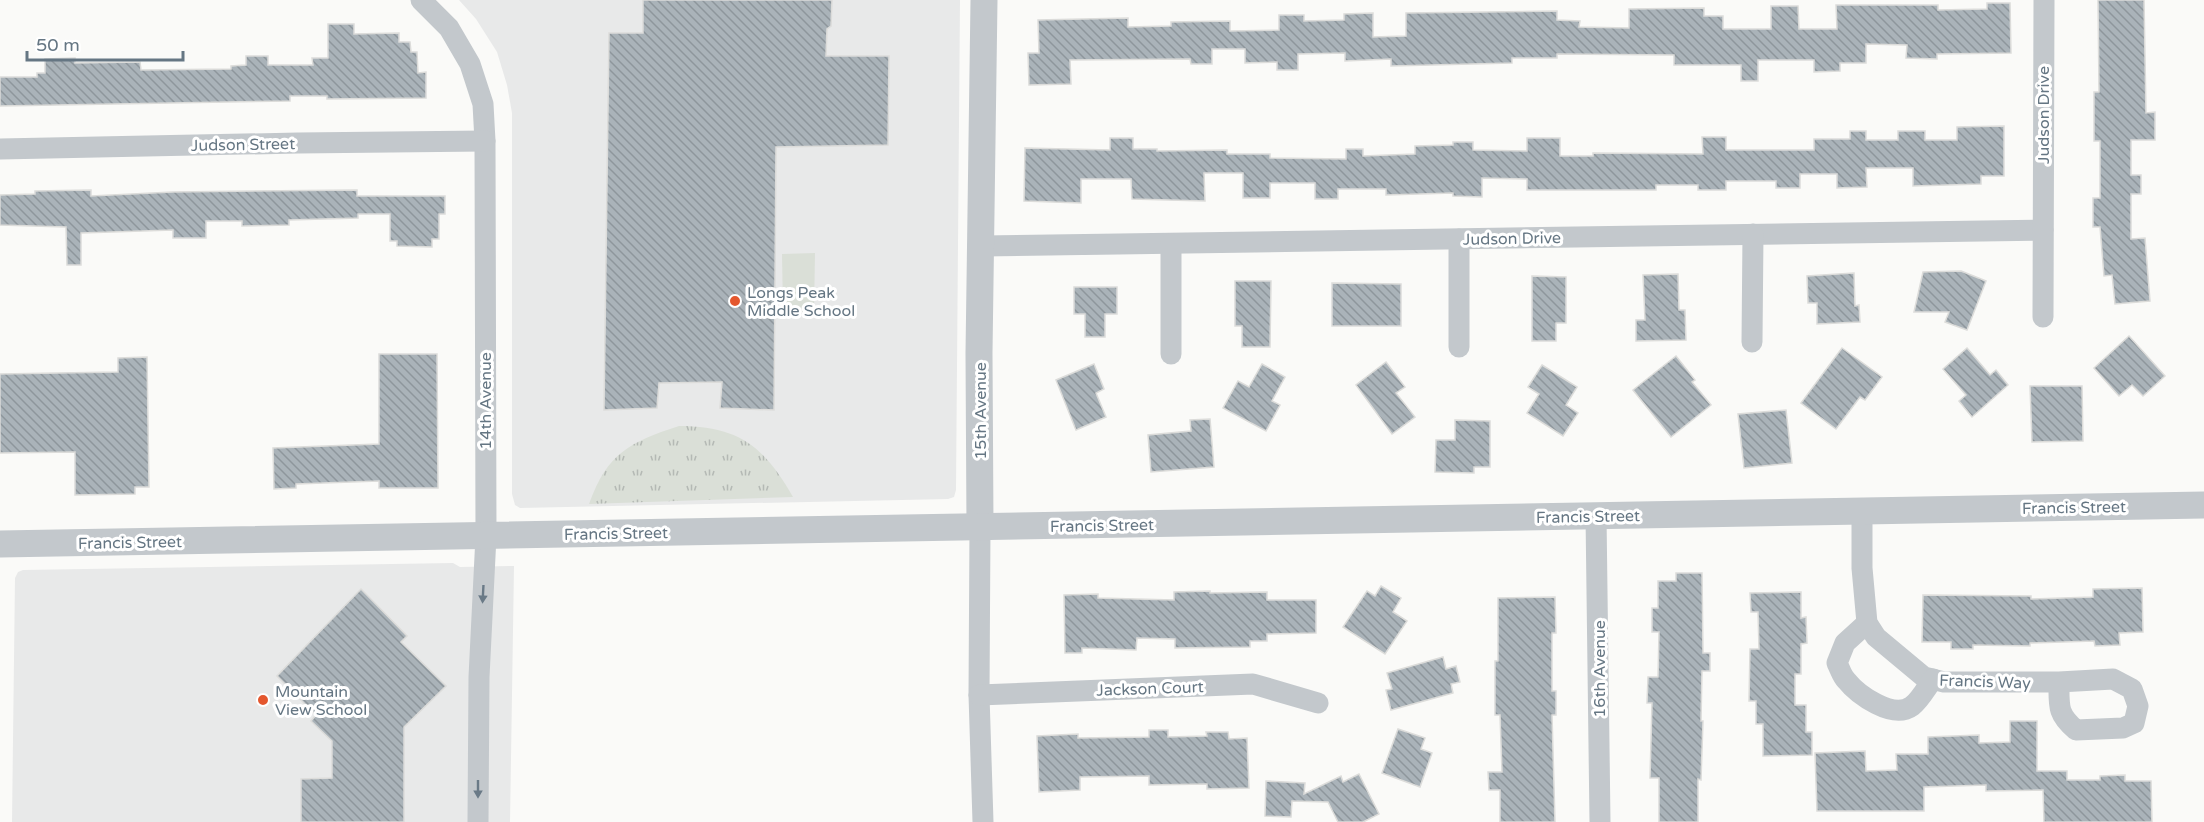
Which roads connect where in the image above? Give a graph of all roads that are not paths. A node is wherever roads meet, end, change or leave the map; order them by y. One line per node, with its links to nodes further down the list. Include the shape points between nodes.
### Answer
1 (421, 0): 4 (street, 14th Avenue, via 449,28 470,64 483,104)
2 (984, 0): 10 (street, 15th Avenue)
3 (2044, 0): 6 (street, Judson Drive)
4 (485, 141): 5 (street, Judson Street); 19 (street, 14th Avenue)
5 (0, 149)
6 (2043, 230): 7 (street, Judson Drive); 11 (street, Judson Drive)
7 (1753, 234): 8 (street, Judson Drive); 12 (street)
8 (1459, 239): 9 (street, Judson Drive); 13 (street)
9 (1171, 244): 10 (street, Judson Drive); 14 (street)
10 (982, 246): 18 (street, 15th Avenue)
11 (2043, 317)
12 (1752, 342)
13 (1459, 347)
14 (1171, 354)
15 (2204, 505): 16 (street, Francis Street)
16 (1862, 511): 17 (street, Francis Street); 21 (street)
17 (1596, 515): 18 (street, Francis Street); 28 (street, 16th Avenue)
18 (980, 526): 19 (street, Francis Street); 24 (street, 15th Avenue)
19 (486, 536): 20 (street, Francis Street); 26 (street, 14th Avenue, one-way to 26, via 479,677)
20 (0, 544)
21 (1867, 623): 22 (street, Francis Way, via 1876,637 1924,677); 22 (street, via 1845,643 1837,663 1845,679 1867,699 1898,710 1911,706)
22 (1933, 679): 23 (street, Francis Way)
23 (2059, 682)
24 (979, 695): 25 (street, Jackson Court, via 1253,684); 27 (street, 15th Avenue)
25 (1318, 704)
26 (478, 822)
27 (983, 822)
28 (1600, 822)

